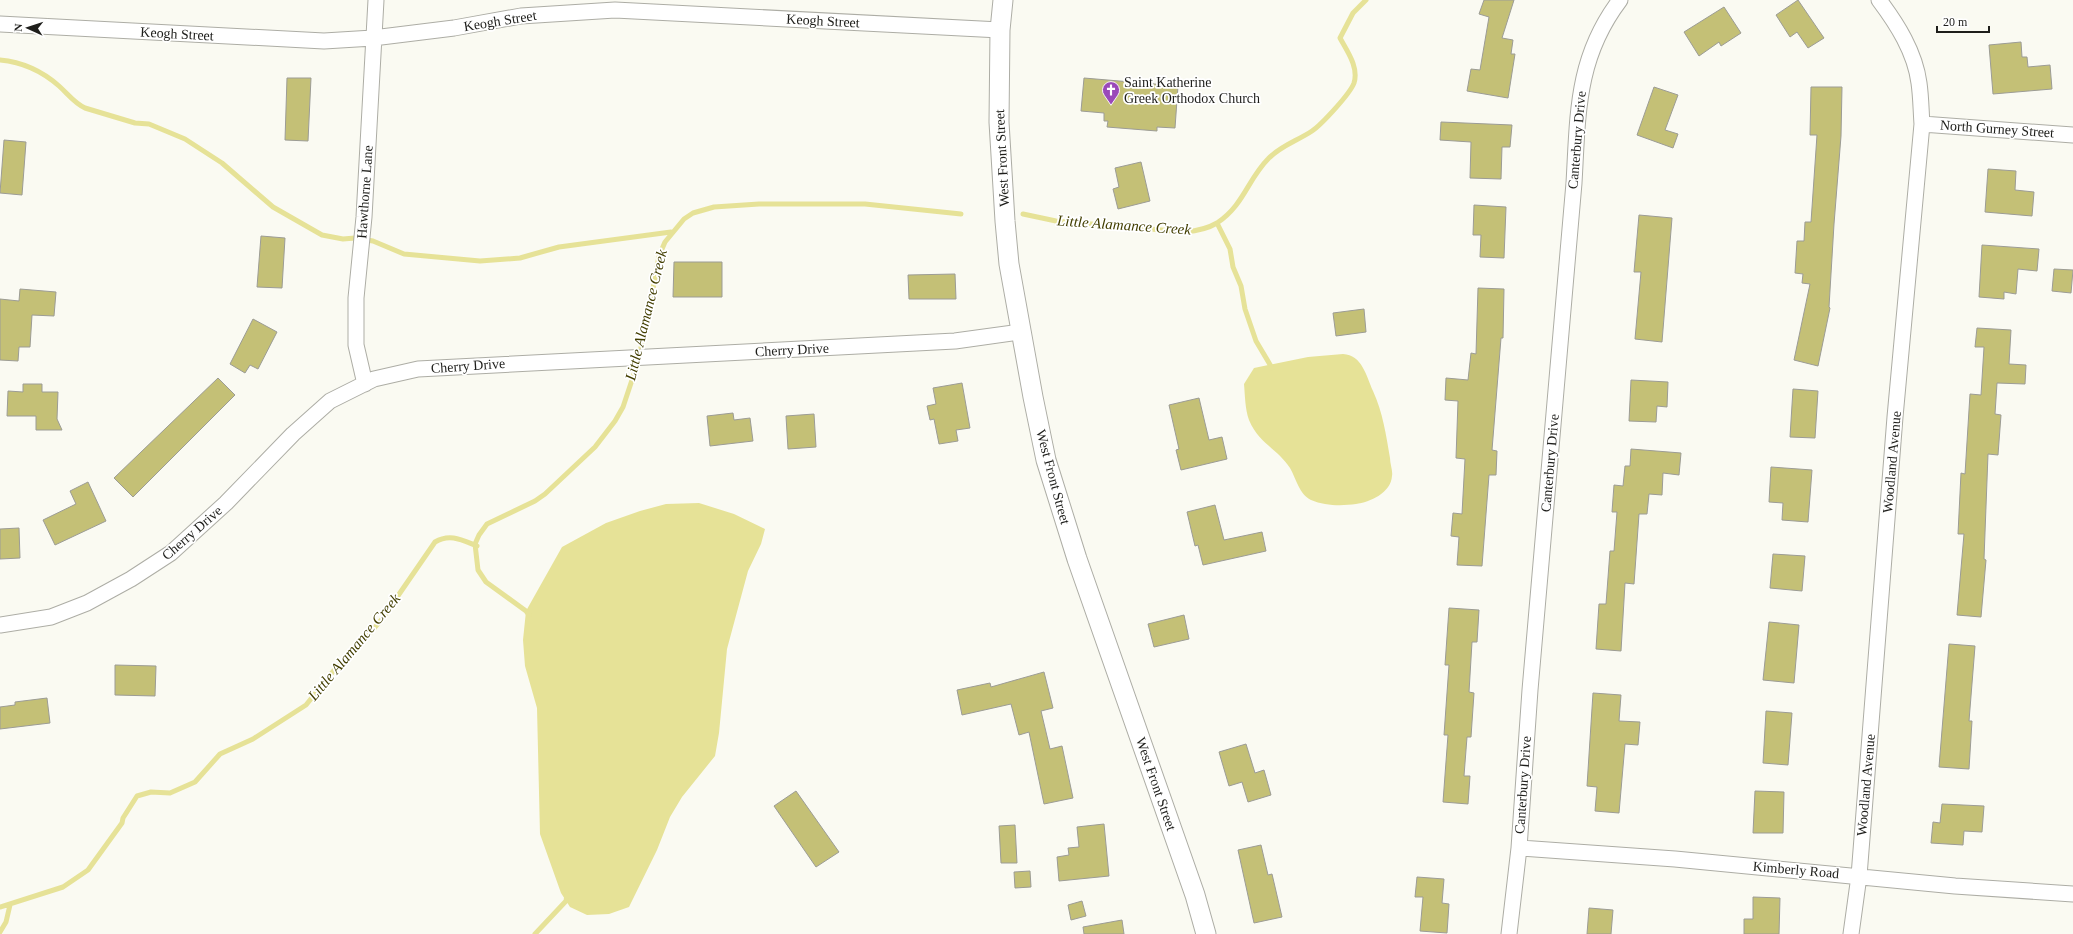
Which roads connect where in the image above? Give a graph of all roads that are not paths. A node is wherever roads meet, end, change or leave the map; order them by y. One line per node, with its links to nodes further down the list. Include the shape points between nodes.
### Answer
1 (376, 0): 7 (street, Hawthorne Lane)
2 (1003, 0): 6 (street, West Front Street)
3 (1620, 0): 13 (street, Canterbury Drive, via 1605,20 1592,49 1584,70 1579,99)
4 (1879, 0): 8 (street, Woodland Avenue, via 1897,25 1911,54 1919,82)
5 (0, 24): 7 (street, Keogh Street, via 256,39 324,41)
6 (1000, 30): 7 (street, Keogh Street, via 615,10 521,16 454,28); 10 (street, West Front Street, via 999,122 1005,215 1009,264)
7 (373, 38): 11 (street, Hawthorne Lane, via 364,217 356,298 356,345)
8 (1922, 124): 9 (street, North Gurney Street); 14 (street, Woodland Avenue, via 1895,417)
9 (2073, 134)
10 (1020, 332): 11 (street, Cherry Drive, via 955,341 418,370 374,379); 16 (street, West Front Street, via 1044,453 1061,509 1196,895)
11 (365, 384): 12 (street, Cherry Drive, via 330,401 172,553 132,579 87,603 51,617)
12 (0, 625)
13 (1519, 848): 14 (street, Kimberly Road); 17 (street, Canterbury Drive)
14 (1859, 876): 15 (street, Kimberly Road); 18 (street, Woodland Avenue)
15 (2073, 894)
16 (1206, 934)
17 (1509, 934)
18 (1851, 934)

